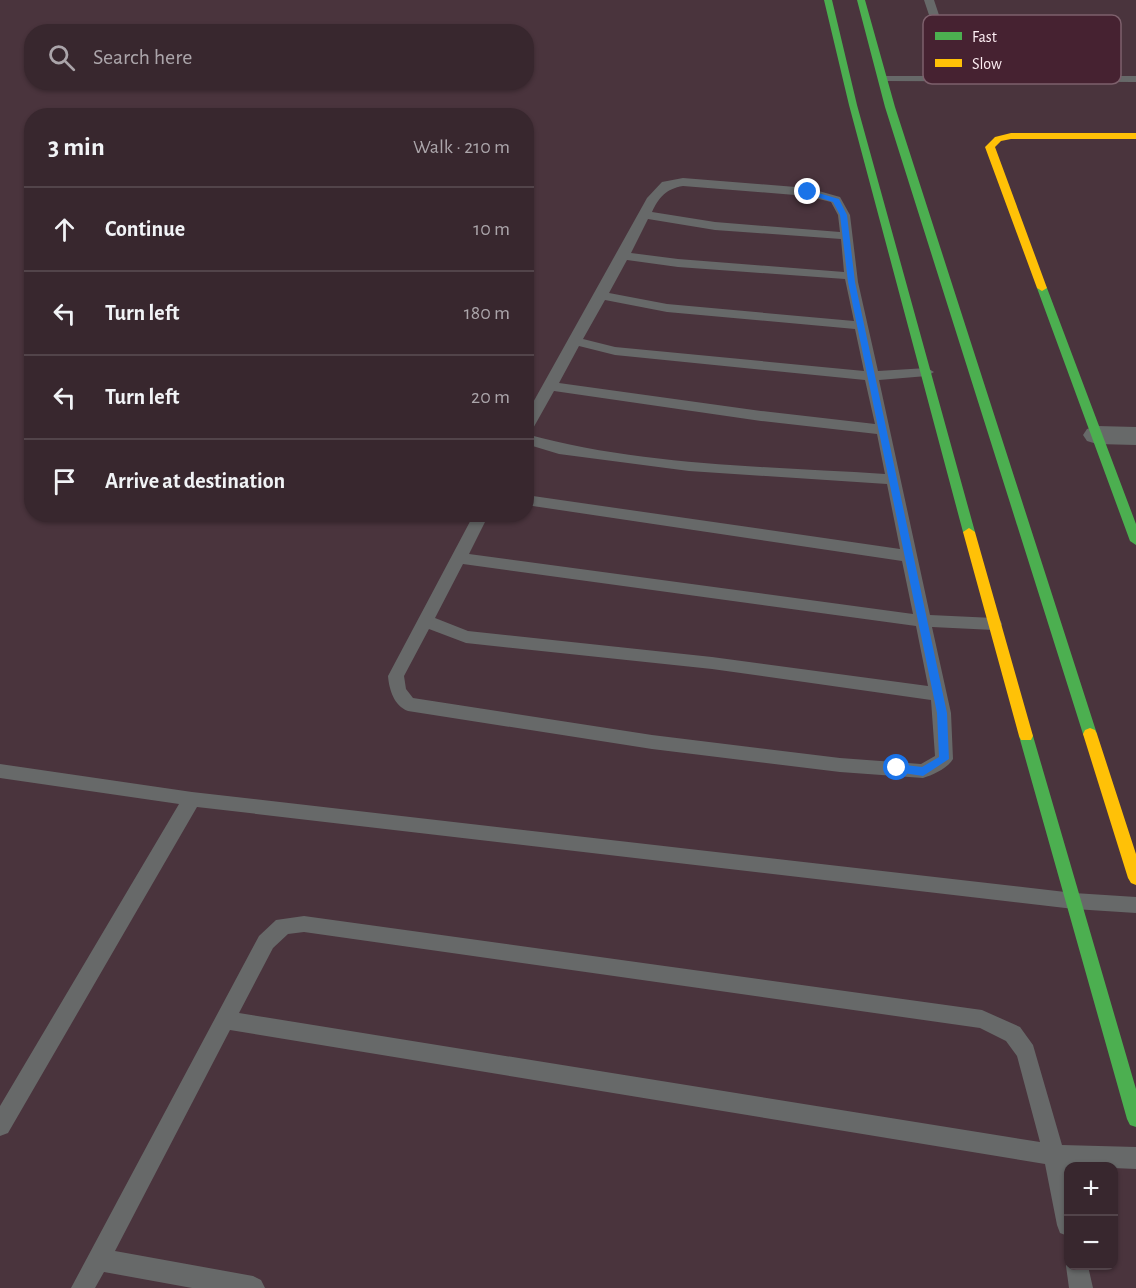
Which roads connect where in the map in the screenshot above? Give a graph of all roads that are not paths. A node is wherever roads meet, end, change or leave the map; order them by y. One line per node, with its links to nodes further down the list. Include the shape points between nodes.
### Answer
1 (828, 0): 9 (main road)
2 (861, 0): 5 (main road)
3 (929, 0): 4 (lane)
4 (934, 15)
5 (884, 79): 8 (lane); 10 (main road)
6 (1121, 79): 7 (lane)
7 (1136, 79)
8 (923, 80)
9 (853, 105): 10 (main road); 19 (main road)
10 (890, 107): 39 (main road)
11 (1136, 135): 24 (main road, via 1011,136 998,139 990,147)
12 (645, 215): 13 (lane, via 715,226); 13 (lane, via 653,198 666,185 683,182 808,192 836,200 844,215); 14 (lane)
13 (846, 236): 15 (lane)
14 (623, 256): 15 (lane); 16 (lane)
15 (851, 276): 17 (lane)
16 (601, 295): 17 (lane, via 667,308); 18 (lane)
17 (861, 326): 20 (lane)
18 (575, 341): 20 (lane, via 615,351); 21 (lane)
19 (927, 372): 20 (lane); 35 (main road)
20 (872, 376): 23 (lane)
21 (550, 386): 22 (lane); 23 (lane)
22 (534, 415)
23 (883, 430): 27 (lane)
24 (1097, 435): 25 (street); 30 (main road)
25 (1136, 436)
26 (534, 441): 27 (lane, via 559,449 690,466)
27 (893, 479): 31 (lane)
28 (534, 501): 31 (lane)
29 (478, 522): 32 (lane)
30 (1136, 541)
31 (908, 556): 34 (lane)
32 (459, 558): 33 (lane); 34 (lane)
33 (426, 621): 36 (lane, via 466,637 712,663); 36 (lane, via 396,676 398,690 408,704 652,742 923,771 944,759)
34 (921, 621): 35 (lane); 36 (lane)
35 (994, 624): 40 (main road)
36 (937, 694)
37 (0, 771): 38 (lane)
38 (192, 799): 40 (lane); 44 (lane)
39 (1136, 878)
40 (1074, 901): 41 (lane); 43 (main road)
41 (1136, 905)
42 (223, 1020): 45 (lane); 45 (lane, via 266,942 284,926 304,924 982,1019 1013,1034 1026,1052); 48 (lane)
43 (1136, 1119)
44 (0, 1126)
45 (1054, 1155): 46 (lane); 47 (lane)
46 (1136, 1158)
47 (1066, 1216)
48 (98, 1259): 50 (lane); 51 (lane)
49 (1078, 1270): 52 (lane)
50 (83, 1288)
51 (253, 1288)
52 (1081, 1288)

